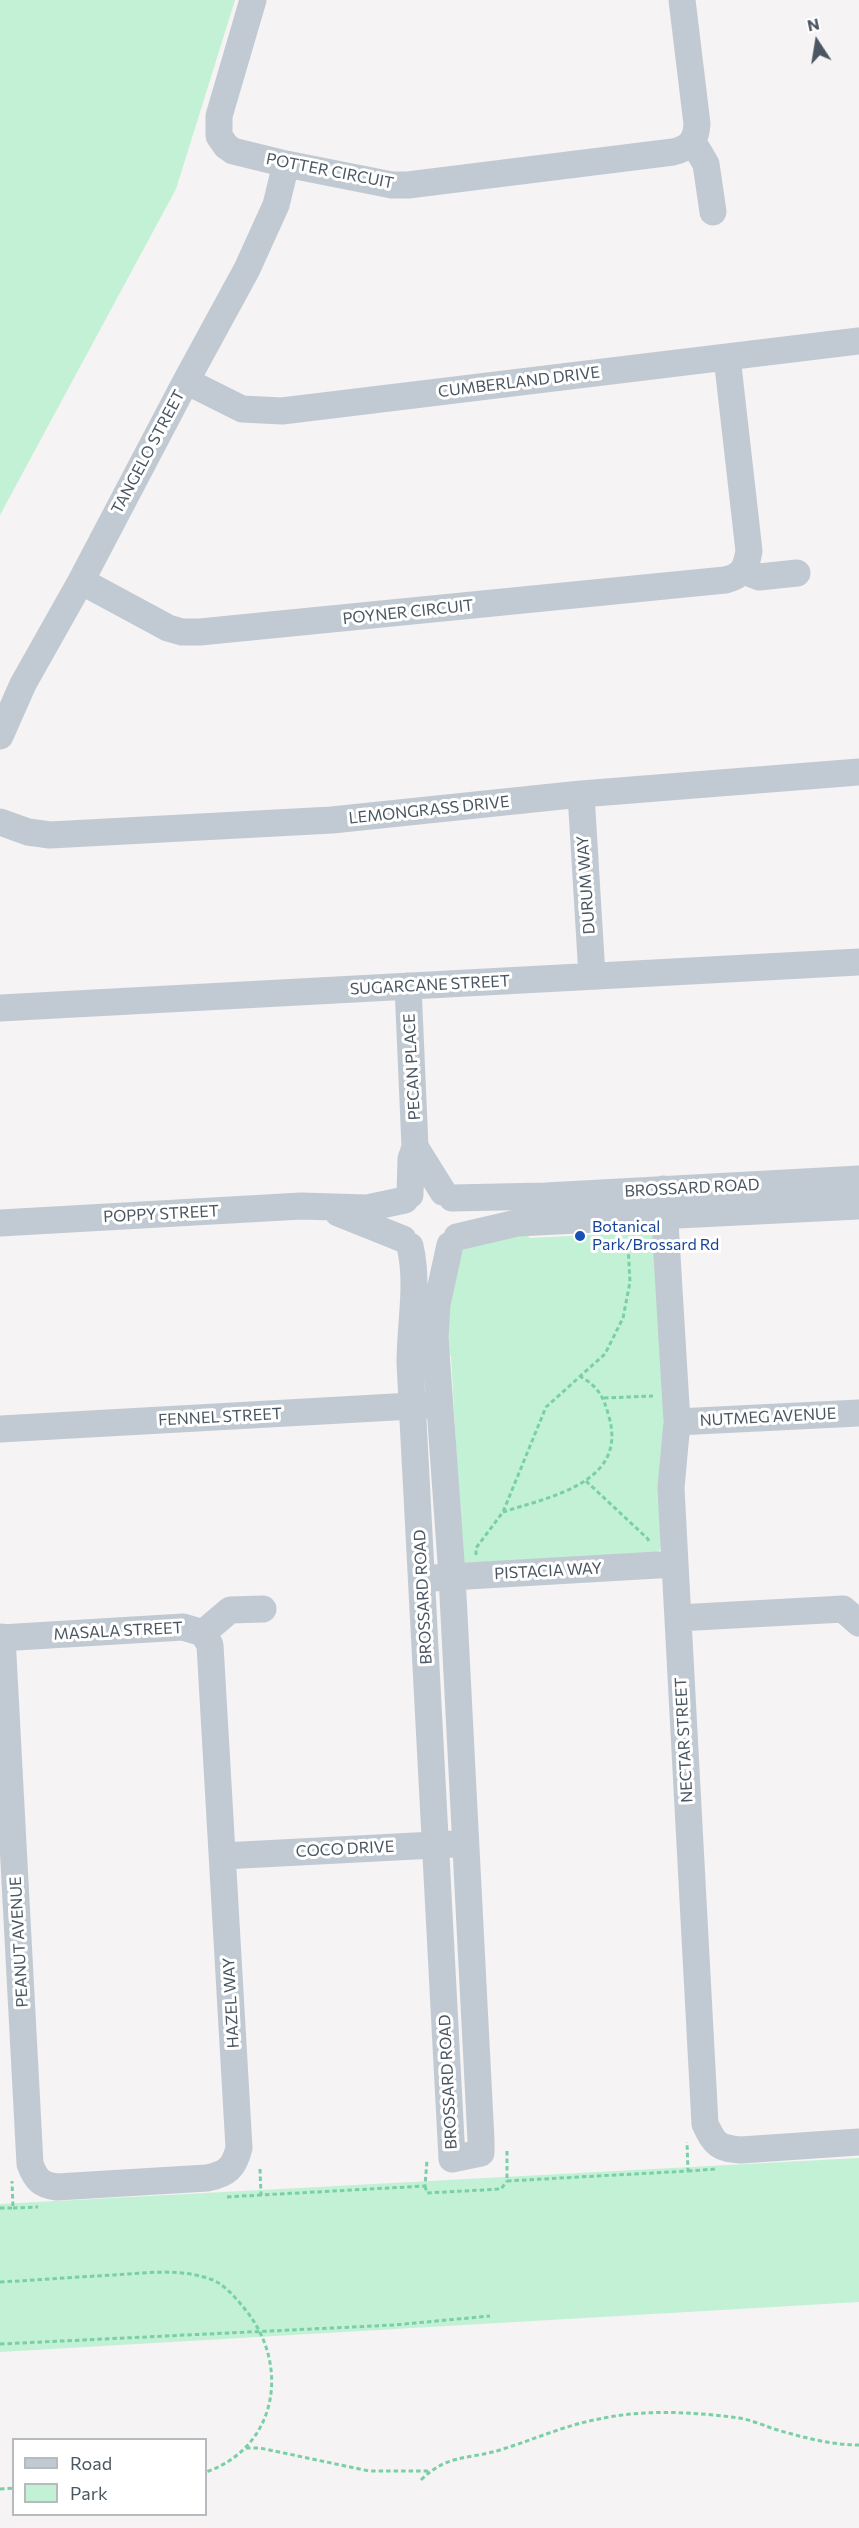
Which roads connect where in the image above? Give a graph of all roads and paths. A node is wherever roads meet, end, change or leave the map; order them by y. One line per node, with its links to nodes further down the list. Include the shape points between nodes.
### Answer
1 (253, 0): 4 (street, POTTER CIRCUIT, via 219,116 219,136 233,150)
2 (682, 0): 3 (street, via 697,124)
3 (693, 142): 4 (street, POTTER CIRCUIT, via 673,152 408,185); 5 (street, via 706,164)
4 (286, 164): 8 (street, TANGELO STREET, via 266,230)
5 (713, 212)
6 (859, 341): 7 (street, CUMBERLAND DRIVE)
7 (726, 357): 8 (street, CUMBERLAND DRIVE, via 282,411 242,409); 9 (street, via 748,538)
8 (186, 381): 11 (street, TANGELO STREET)
9 (744, 572): 10 (street, POYNER CIRCUIT, via 759,577); 11 (street, POYNER CIRCUIT, via 724,580 200,632 168,628)
10 (797, 573)
11 (81, 580): 12 (street, TANGELO STREET, via 23,684)
12 (0, 736)
13 (859, 772): 14 (street, LEMONGRASS DRIVE)
14 (581, 794): 15 (street, LEMONGRASS DRIVE, via 332,820 50,835); 17 (street, DURUM WAY)
15 (0, 822)
16 (859, 962): 17 (street, SUGARCANE STREET)
17 (592, 976): 18 (street, SUGARCANE STREET)
18 (408, 986): 19 (street, SUGARCANE STREET); 20 (street, PECAN PLACE)
19 (0, 1008)
20 (415, 1147): 23 (street, PECAN PLACE); 24 (street, PECAN PLACE)
21 (859, 1179): 22 (street, BROSSARD ROAD)
22 (663, 1189): 23 (street, BROSSARD ROAD, via 530,1197); 28 (street, NECTAR STREET)
23 (448, 1195): 24 (street, via 426,1188); 29 (street, via 461,1216)
24 (408, 1197): 25 (street, POPPY STREET, via 367,1208); 30 (street, via 397,1219)
25 (323, 1206): 27 (street, POPPY STREET); 30 (street, POPPY STREET)
26 (859, 1206): 28 (street, BROSSARD ROAD)
27 (0, 1223)
28 (665, 1229): 29 (street, BROSSARD ROAD, via 517,1223); 31 (path, via 628,1245 630,1282 623,1318 605,1354); 32 (street, NECTAR STREET)
29 (453, 1241): 30 (street, via 430,1253); 34 (street, BROSSARD ROAD, via 437,1304 435,1338)
30 (406, 1243): 35 (street, BROSSARD ROAD, via 416,1277 410,1338)
31 (582, 1377): 33 (path, via 596,1386); 40 (path, via 546,1407)
32 (674, 1395): 33 (path); 37 (street, NECTAR STREET)
33 (604, 1398): 39 (path, via 613,1431 609,1458)
34 (440, 1405): 35 (street, FENNEL STREET); 42 (street, BROSSARD ROAD)
35 (413, 1406): 38 (street, FENNEL STREET); 43 (street, BROSSARD ROAD)
36 (859, 1413): 37 (street, NUTMEG AVENUE)
37 (677, 1422): 41 (street, NECTAR STREET)
38 (0, 1429)
39 (586, 1481): 40 (path, via 566,1492); 41 (path, via 648,1539)
40 (503, 1512): 42 (path, via 476,1548)
41 (664, 1564): 42 (street, PISTACIA WAY); 45 (street, NECTAR STREET)
42 (464, 1576): 43 (street, PISTACIA WAY); 49 (street, BROSSARD ROAD)
43 (422, 1578): 50 (street, BROSSARD ROAD)
44 (263, 1609): 47 (street, MASALA STREET, via 230,1610)
45 (678, 1618): 46 (street, via 843,1608); 53 (street, NECTAR STREET, via 705,2124 722,2149)
46 (859, 1623)
47 (203, 1633): 48 (street, MASALA STREET, via 183,1627); 51 (street, HAZEL WAY, via 210,1645)
48 (1, 1638): 57 (street, PEANUT AVENUE, via 30,2164)
49 (466, 1843): 50 (street, COCO DRIVE); 50 (street, BROSSARD ROAD, via 481,2153 452,2159)
50 (437, 1845): 51 (street, COCO DRIVE)
51 (223, 1856): 57 (street, HAZEL WAY, via 239,2148 230,2170 207,2178 57,2187)
52 (687, 2142): 58 (path, via 688,2170)
53 (859, 2142)
54 (507, 2151): 58 (path)
55 (427, 2160): 59 (path)
56 (260, 2169): 59 (path, via 261,2195)
57 (23, 2176): 60 (path, via 13,2208)
58 (507, 2181): 59 (path, via 501,2189 427,2193)
59 (425, 2186)
60 (0, 2208)
61 (0, 2282): 63 (path, via 175,2271 212,2279 232,2294)
62 (490, 2316): 63 (path, via 394,2325)
63 (260, 2330): 64 (path); 66 (path, via 273,2384 259,2432)
64 (0, 2344)
65 (859, 2445): 67 (path, via 812,2439 742,2419 654,2413 590,2421 478,2456 457,2457)
66 (246, 2448): 67 (path, via 369,2471); 68 (path, via 223,2466)
67 (430, 2471): 69 (path)
68 (207, 2472)
69 (421, 2480)

